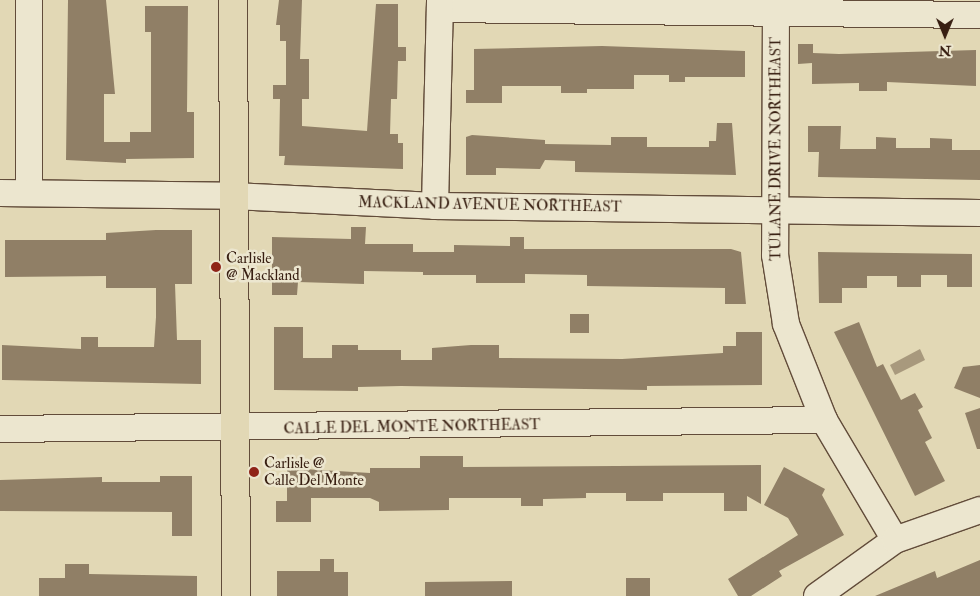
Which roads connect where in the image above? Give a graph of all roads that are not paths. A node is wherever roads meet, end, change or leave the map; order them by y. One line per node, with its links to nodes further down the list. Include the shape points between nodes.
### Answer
1 (30, 0): 6 (street)
2 (233, 0): 8 (main road)
3 (440, 4): 4 (street); 9 (street)
4 (776, 5): 5 (street); 10 (street, TULANE DRIVE NORTHEAST)
5 (978, 10)
6 (29, 192): 7 (street, MACKLAND AVENUE NORTHEAST); 8 (street, MACKLAND AVENUE NORTHEAST)
7 (0, 193)
8 (233, 196): 9 (street, MACKLAND AVENUE NORTHEAST); 14 (main road)
9 (435, 206): 10 (street, MACKLAND AVENUE NORTHEAST)
10 (774, 211): 11 (street, MACKLAND AVENUE NORTHEAST); 12 (street, TULANE DRIVE NORTHEAST, via 775,255 786,324)
11 (980, 213)
12 (824, 420): 14 (street, CALLE DEL MONTE NORTHEAST); 16 (street, TULANE DRIVE NORTHEAST)
13 (0, 429): 14 (street, CALLE DEL MONTE NORTHEAST)
14 (235, 429): 17 (main road)
15 (980, 510): 16 (street)
16 (895, 540): 18 (street)
17 (236, 596)
18 (817, 596)

